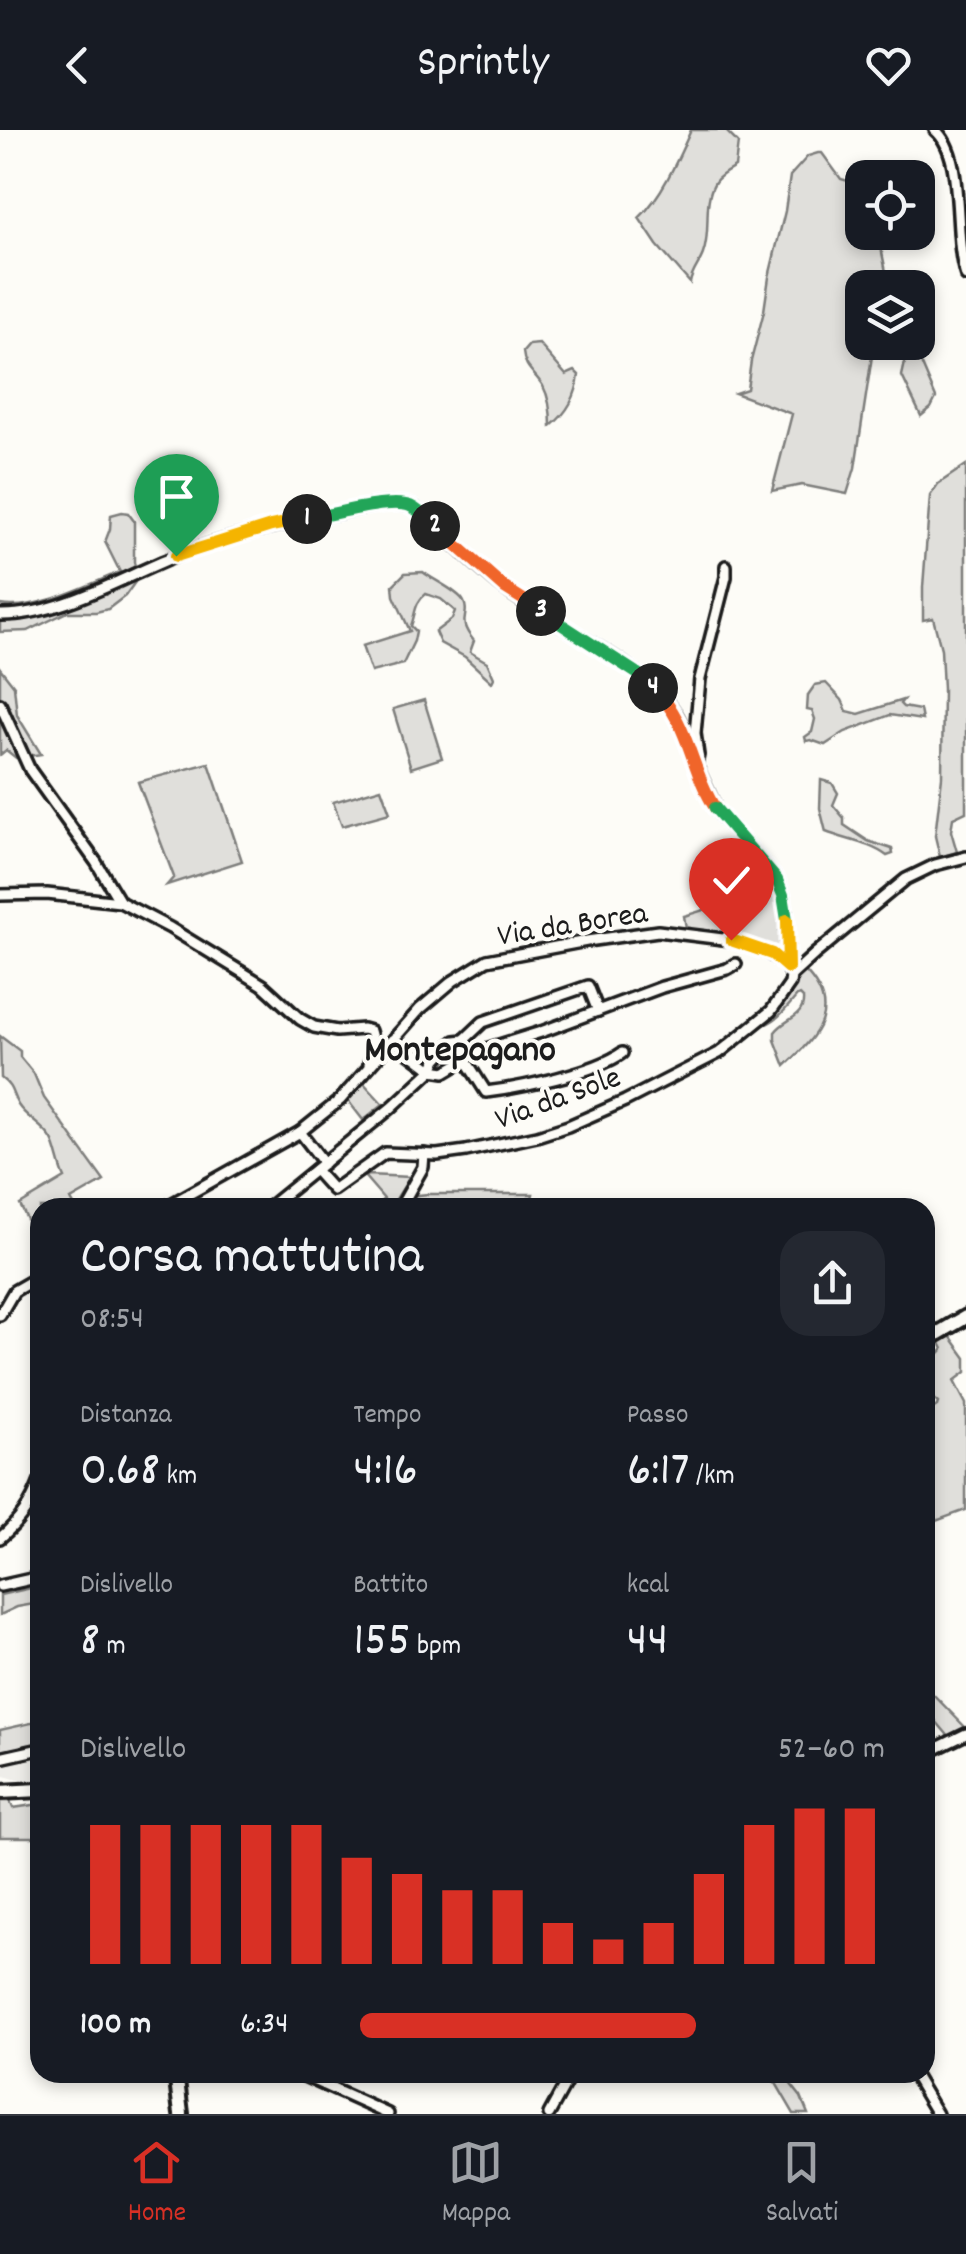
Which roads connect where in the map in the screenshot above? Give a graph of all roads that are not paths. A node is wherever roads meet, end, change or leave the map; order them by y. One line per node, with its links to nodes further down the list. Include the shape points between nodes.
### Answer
1 (935, 130): 2 (street, via 959,161)
2 (966, 276)
3 (726, 566): 6 (street, via 700,678)
4 (0, 615): 6 (street, via 42,610 271,526 404,504 505,588 659,693 680,721)
5 (0, 704): 9 (street, via 30,770)
6 (696, 764): 11 (street, via 716,811 777,880)
7 (966, 857): 11 (street, Via da Sole, via 906,880)
8 (0, 895): 9 (street)
9 (120, 902): 17 (street, via 263,986 314,1027 370,1031)
10 (736, 964): 12 (street)
11 (790, 972): 13 (street, Via da Borea, via 772,954 701,935 658,931 587,941 474,966); 20 (street, Via da Sole, via 790,984 771,1011 728,1046 626,1100 537,1136)
12 (598, 1011): 14 (street, via 588,986 483,1022); 16 (street)
13 (392, 1040): 17 (street, Via da Borea); 18 (street)
14 (464, 1040): 16 (street); 18 (street, via 448,1047)
15 (622, 1053): 16 (street, via 610,1062 486,1092)
16 (466, 1060): 18 (street, via 444,1072)
17 (368, 1067): 19 (street, Via da Borea)
18 (432, 1070): 21 (street)
19 (300, 1132): 21 (street); 22 (street, Via da Borea)
20 (424, 1154): 21 (street, Via da Sole, via 385,1153 333,1190); 24 (street)
21 (320, 1166): 23 (street)
22 (182, 1198)
23 (280, 1198)
24 (405, 1198)
25 (30, 1282): 26 (street, via 14,1291)
26 (0, 1315)
27 (966, 1318): 28 (main road)
28 (935, 1335)
29 (30, 1505): 30 (street)
30 (0, 1538)
31 (30, 1579): 32 (street)
32 (0, 1586)
33 (966, 1734): 34 (street)
34 (935, 1749)
35 (30, 1750): 36 (street)
36 (0, 1758)
37 (30, 1790): 38 (main road)
38 (0, 1792)
39 (178, 2083): 43 (main road)
40 (319, 2083): 44 (street)
41 (566, 2083): 45 (street)
42 (919, 2083): 46 (street)
43 (182, 2114)
44 (388, 2114)
45 (548, 2114)
46 (937, 2114)

